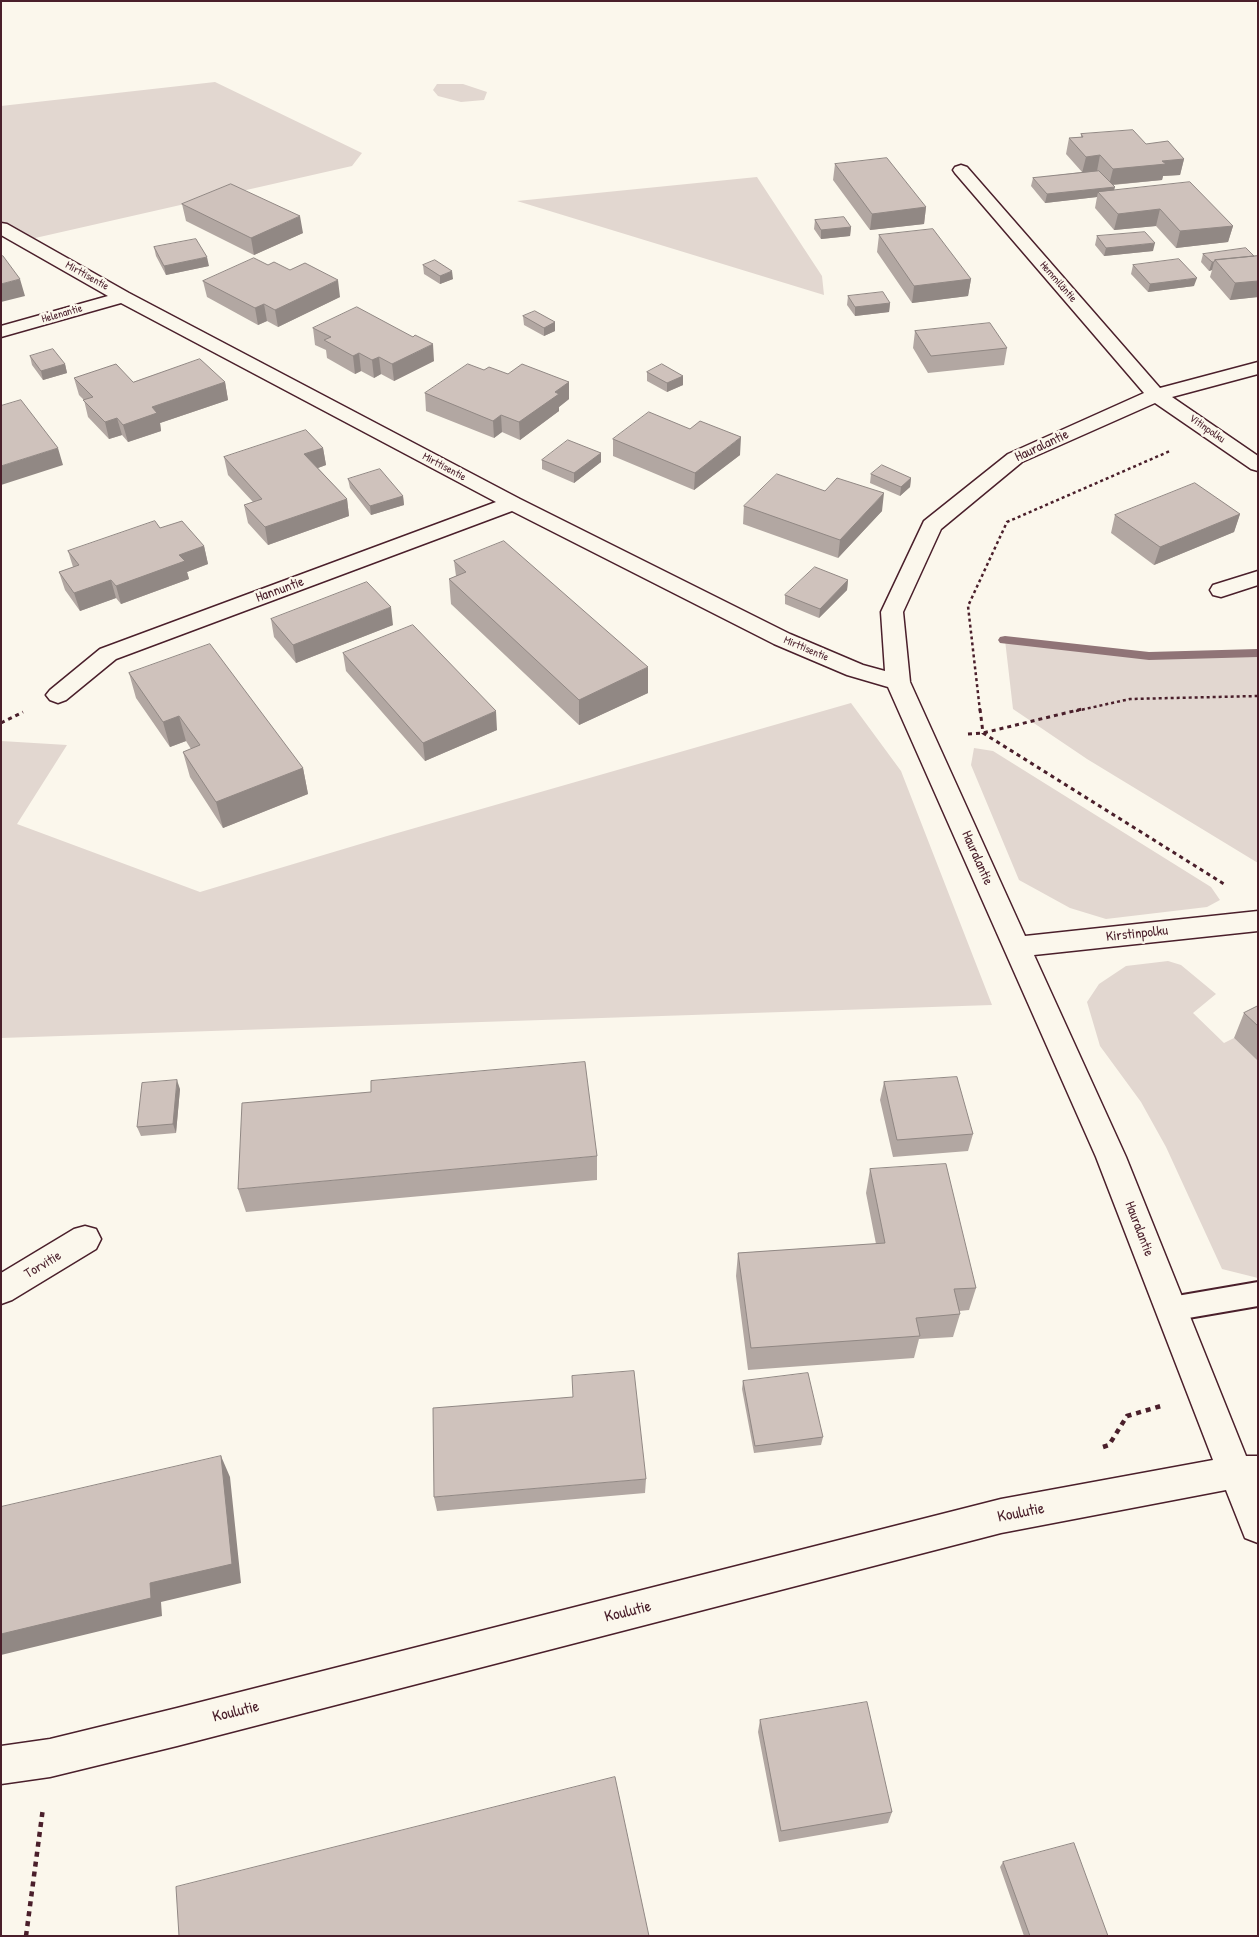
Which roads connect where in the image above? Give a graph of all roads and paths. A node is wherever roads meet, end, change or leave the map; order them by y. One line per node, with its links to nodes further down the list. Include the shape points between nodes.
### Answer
1 (961, 170): 6 (street, Hemmiläntie)
2 (1, 228): 3 (street, Mirttisentie)
3 (123, 297): 4 (street, Helenantie); 9 (street, Mirttisentie)
4 (1, 332)
5 (1258, 368): 6 (street, Hauralantie)
6 (1156, 395): 7 (street, Vitinpolku); 12 (street, Hauralantie, via 1015,458 932,526 892,612)
7 (1213, 433): 8 (street, Vitinpolku); 15 (path, via 1007,522 968,606)
8 (1258, 465)
9 (513, 503): 12 (street, Mirttisentie, via 782,639 855,670); 13 (street, Hannuntie, via 108,654)
10 (1258, 578): 11 (street)
11 (1221, 590)
12 (898, 682): 18 (street, Hauralantie)
13 (58, 695)
14 (1258, 696): 15 (path, via 1130,699)
15 (983, 733): 16 (path)
16 (1229, 887)
17 (1258, 921): 18 (street, Kirstinpolku)
18 (1017, 947): 22 (street, Hauralantie, via 1111,1157)
19 (85, 1239): 20 (street, Torvitie)
20 (1, 1290)
21 (1258, 1294): 22 (lane)
22 (1171, 1309): 23 (street, Hauralantie)
23 (1204, 1395): 24 (path, via 1127,1416 1109,1445); 25 (street, Hauralantie)
24 (1100, 1448)
25 (1247, 1472): 26 (street, Hauralantie); 27 (street, Koulutie, via 1001,1516)
26 (1258, 1526)
27 (50, 1758): 28 (street, Koulutie); 29 (path)
28 (1, 1765)
29 (26, 1936)

